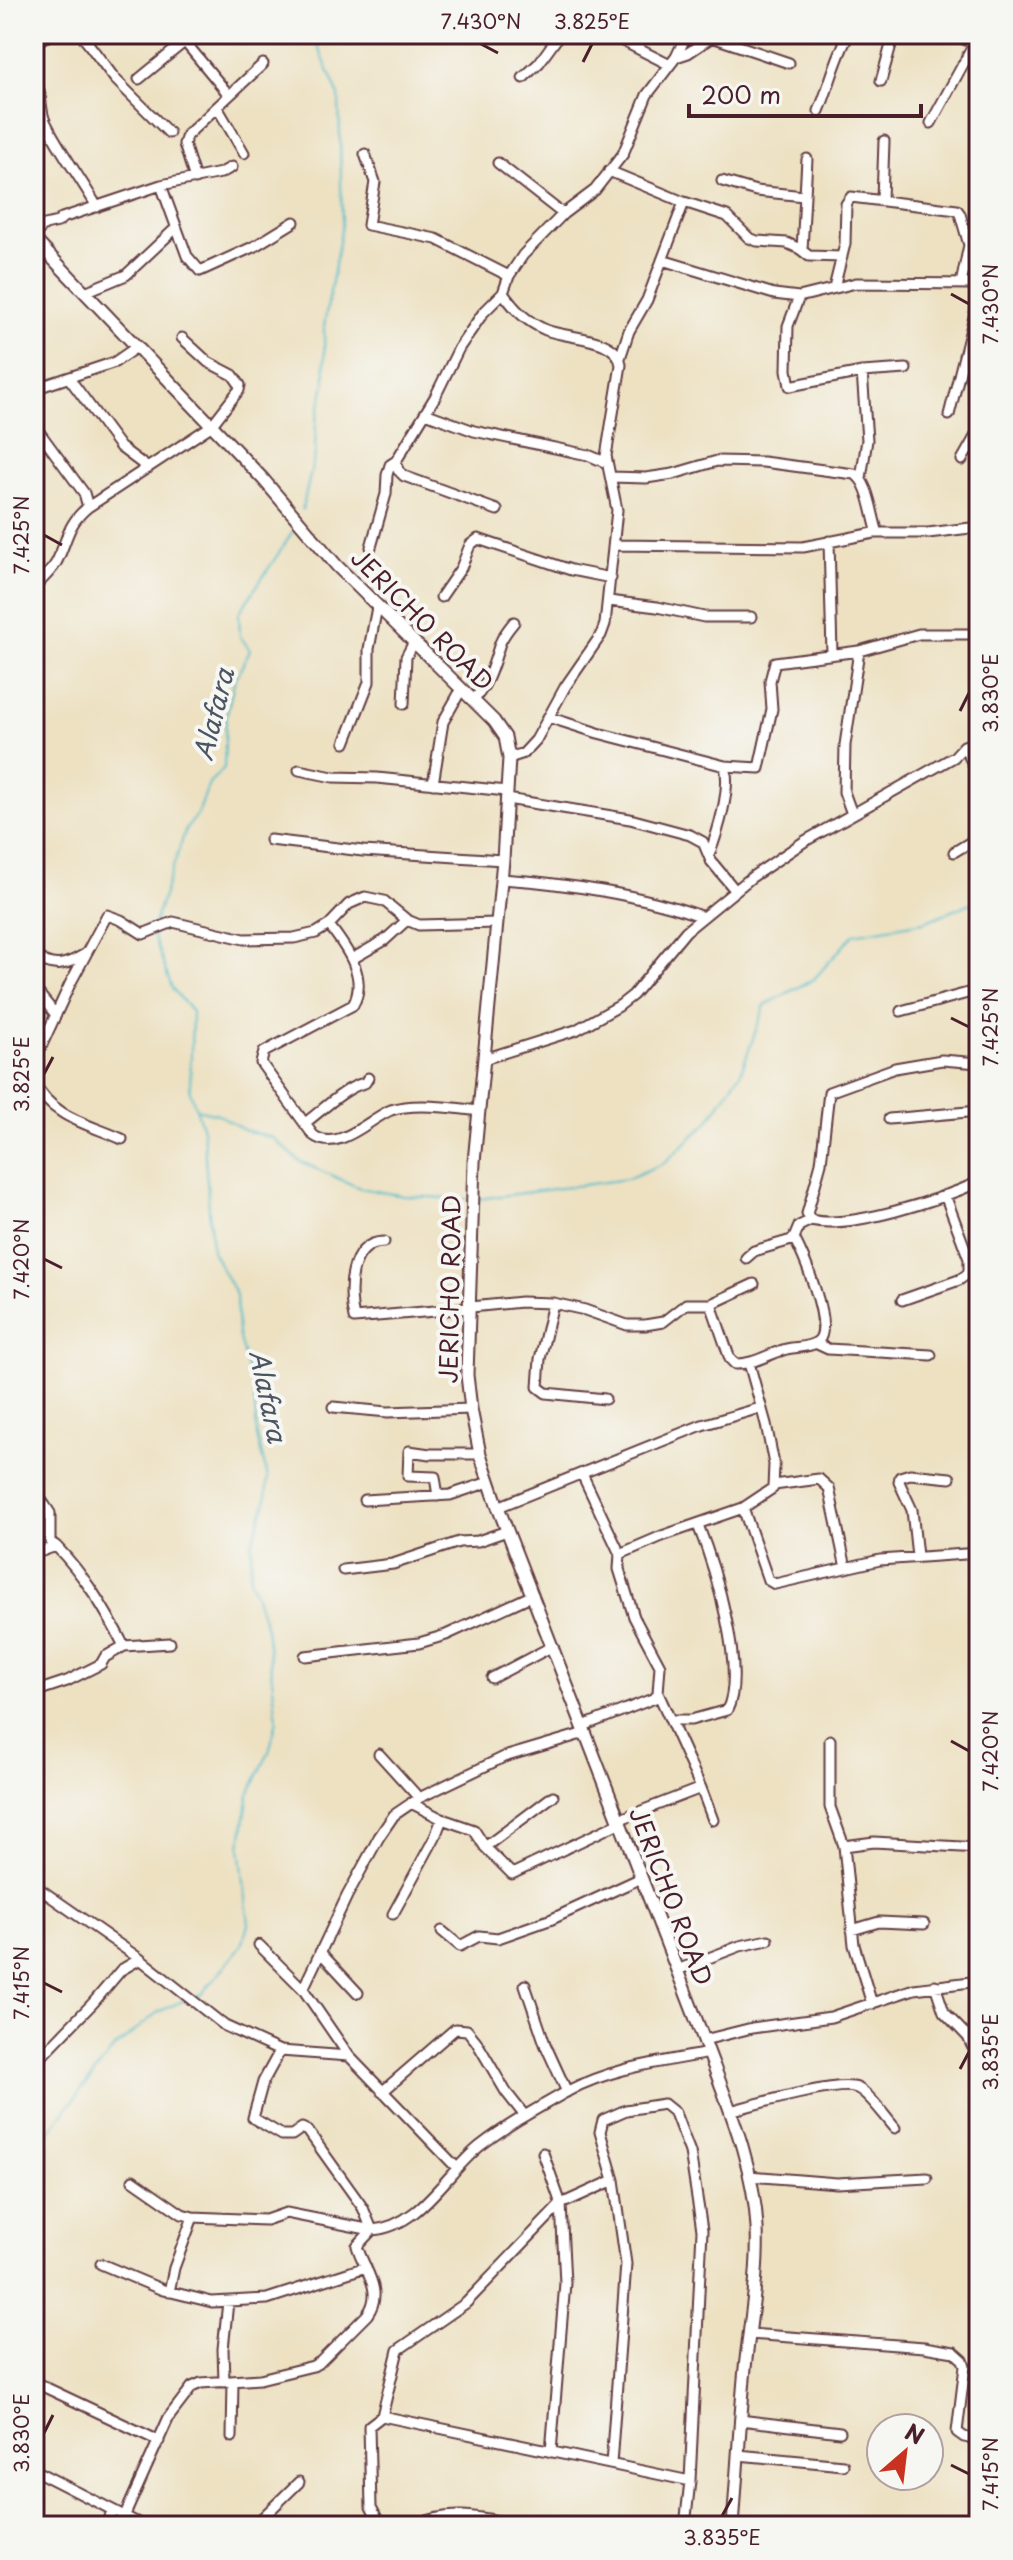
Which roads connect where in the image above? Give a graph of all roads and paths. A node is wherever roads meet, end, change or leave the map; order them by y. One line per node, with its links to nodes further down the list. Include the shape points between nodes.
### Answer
1 (51, 34): 12 (street)
2 (81, 34): 26 (street, via 115,79)
3 (194, 34): 13 (street)
4 (560, 34): 18 (street)
5 (687, 34): 15 (street)
6 (848, 34): 24 (street)
7 (894, 34): 21 (street)
8 (957, 34): 14 (street)
9 (612, 35): 15 (street)
10 (979, 35): 14 (street)
11 (712, 36): 15 (street); 16 (street)
12 (34, 42)
13 (185, 42): 19 (street); 22 (street)
14 (973, 45): 25 (street)
15 (673, 61): 33 (street, via 647,95 627,145)
16 (789, 63)
17 (263, 64): 22 (street)
18 (523, 78)
19 (139, 79)
20 (34, 80): 40 (street, via 49,128)
21 (881, 81)
22 (229, 95): 23 (street)
23 (217, 107): 28 (street); 34 (street, via 184,140)
24 (819, 111)
25 (931, 123)
26 (169, 133)
27 (884, 141): 38 (street)
28 (244, 153)
29 (365, 154): 49 (street, via 375,182 368,225 436,239)
30 (807, 159): 37 (street)
31 (498, 163): 41 (street)
32 (232, 167): 34 (street)
33 (609, 171): 39 (street); 41 (street, via 595,190)
34 (195, 179): 36 (street)
35 (722, 181): 37 (street)
36 (161, 185): 40 (street); 43 (street)
37 (804, 196): 45 (street)
38 (882, 200): 46 (street, via 848,200); 51 (street, via 952,208 960,214 969,245)
39 (681, 201): 45 (street, via 727,216 749,238); 47 (street)
40 (97, 207): 44 (street, via 45,225)
41 (563, 214): 49 (street)
42 (294, 222): 43 (street, via 202,271 187,256)
43 (176, 228): 54 (street, via 126,275)
44 (34, 236): 54 (street, JERICHO ROAD)
45 (802, 250): 46 (street, via 809,256)
46 (842, 257): 48 (street)
47 (662, 260): 56 (street); 60 (street)
48 (840, 270): 50 (street); 53 (street)
49 (509, 276): 55 (street)
50 (851, 283): 51 (street); 53 (street)
51 (961, 284): 52 (street)
52 (979, 284)
53 (834, 288): 56 (street)
54 (85, 292): 59 (street, JERICHO ROAD)
55 (503, 293): 60 (street, via 532,323 610,346); 65 (street, via 459,348)
56 (799, 297): 62 (street, via 788,326 787,383)
57 (979, 297): 66 (street)
58 (182, 338): 68 (street, via 240,385)
59 (138, 346): 63 (street, via 115,362); 68 (street, JERICHO ROAD)
60 (620, 359): 72 (street)
61 (906, 369): 62 (street)
62 (862, 372): 75 (street, via 867,440)
63 (69, 378): 64 (street); 73 (street, via 120,447)
64 (34, 389)
65 (425, 413): 71 (street); 72 (street, via 474,431)
66 (949, 415)
67 (34, 425): 76 (street, via 84,493)
68 (211, 426): 73 (street); 87 (street, JERICHO ROAD)
69 (979, 430): 70 (street)
70 (962, 460)
71 (396, 461): 77 (street, via 404,476); 82 (street, via 387,475)
72 (607, 463): 74 (street)
73 (148, 468): 76 (street)
74 (611, 477): 75 (street, via 673,474 717,461 763,462); 81 (street, via 617,510)
75 (861, 478): 79 (street)
76 (88, 507): 84 (street, via 69,528 58,560)
77 (497, 510)
78 (979, 527): 79 (street)
79 (878, 533): 80 (street)
80 (829, 541): 81 (street, via 783,547); 93 (street)
81 (614, 545): 83 (street)
82 (371, 547)
83 (611, 578): 85 (street, via 478,539); 86 (street)
84 (34, 588)
85 (441, 597)
86 (609, 601): 88 (street, via 704,617); 97 (street, via 601,635)
87 (377, 607): 91 (street, JERICHO ROAD); 99 (street, via 369,682)
88 (751, 617)
89 (514, 622): 95 (street, via 500,642 488,682)
90 (979, 634): 92 (street, via 919,634)
91 (413, 644): 94 (street, JERICHO ROAD); 96 (street, via 406,657)
92 (859, 651): 93 (street); 107 (street, via 845,745 844,792)
93 (832, 654): 102 (street, via 775,662 772,709 759,768)
94 (461, 690): 95 (street, JERICHO ROAD); 105 (street, via 443,722)
95 (473, 701): 101 (street, JERICHO ROAD, via 501,730)
96 (404, 704)
97 (548, 717): 101 (street, via 530,747); 102 (street)
98 (979, 741): 100 (street)
99 (345, 743)
100 (964, 746): 104 (street); 107 (street, via 954,757)
101 (509, 758): 106 (street, JERICHO ROAD)
102 (725, 766): 111 (street, via 719,828)
103 (299, 770): 105 (street)
104 (979, 776)
105 (433, 784): 106 (street)
106 (507, 795): 111 (street, via 680,831 703,842); 112 (street, JERICHO ROAD)
107 (852, 814): 114 (street)
108 (979, 837): 110 (street)
109 (270, 840): 112 (street)
110 (954, 852)
111 (709, 855): 114 (street)
112 (503, 860): 113 (street, JERICHO ROAD)
113 (501, 879): 115 (street, via 565,885); 117 (street, JERICHO ROAD)
114 (735, 890): 115 (street)
115 (703, 917): 127 (street, via 619,1006 576,1030)
116 (407, 920): 117 (street, via 419,925); 118 (street, via 384,901 365,897 349,904); 121 (street)
117 (497, 923): 127 (street, JERICHO ROAD)
118 (329, 925): 119 (street, via 294,938 244,939 173,922 143,934 107,915); 121 (street)
119 (87, 953): 120 (street, via 57,965 45,964); 125 (street)
120 (34, 954)
121 (352, 959): 134 (street, via 357,987 353,1005 264,1052 261,1063)
122 (34, 961): 125 (street, via 35,989)
123 (979, 990): 124 (street)
124 (901, 1011)
125 (56, 1015): 126 (street)
126 (35, 1059)
127 (484, 1059): 131 (street, JERICHO ROAD)
128 (979, 1063): 138 (street, via 942,1060 895,1068 829,1092 821,1163 807,1214)
129 (368, 1078): 134 (street)
130 (34, 1082): 135 (street, via 55,1109)
131 (479, 1111): 134 (street, via 396,1108 330,1141 317,1139); 146 (street, JERICHO ROAD)
132 (979, 1111): 133 (street)
133 (889, 1119)
134 (305, 1123)
135 (122, 1139)
136 (978, 1186): 137 (street)
137 (945, 1195): 138 (street, via 865,1219); 143 (street, via 969,1259 969,1273)
138 (811, 1220): 139 (street, via 799,1226)
139 (795, 1239): 141 (street); 147 (street, via 822,1319 823,1331)
140 (384, 1242): 146 (street, via 366,1246 358,1257 349,1296 354,1318)
141 (746, 1258)
142 (754, 1284): 145 (street)
143 (902, 1300)
144 (553, 1303): 145 (street, via 627,1325 663,1322 686,1304); 146 (street); 150 (street, via 536,1382 540,1394)
145 (711, 1304): 149 (street, via 730,1359 738,1365)
146 (471, 1307): 153 (street, JERICHO ROAD)
147 (815, 1343): 148 (street, via 828,1349); 149 (street)
148 (931, 1355)
149 (749, 1363): 152 (street)
150 (605, 1399)
151 (333, 1407): 153 (street, via 388,1412)
152 (760, 1408): 155 (street, via 702,1425); 158 (street)
153 (471, 1409): 154 (street, JERICHO ROAD)
154 (480, 1454): 157 (street, JERICHO ROAD); 160 (street, via 409,1451 408,1476 435,1477)
155 (582, 1474): 162 (street); 169 (street)
156 (950, 1478): 170 (street, via 900,1477 912,1510)
157 (489, 1482): 160 (street); 162 (street, JERICHO ROAD)
158 (774, 1485): 163 (street); 171 (street, via 819,1479 825,1483)
159 (34, 1489): 166 (street, via 50,1513 50,1542)
160 (438, 1496): 161 (street)
161 (364, 1500)
162 (498, 1507): 165 (street, JERICHO ROAD)
163 (743, 1508): 164 (street); 171 (street, via 771,1582)
164 (698, 1525): 169 (street); 181 (street, via 730,1637 734,1693 727,1710)
165 (507, 1531): 172 (street, via 393,1564); 173 (street, JERICHO ROAD)
166 (56, 1546): 168 (street); 175 (street, via 84,1578)
167 (979, 1553): 170 (street)
168 (34, 1554)
169 (620, 1554): 180 (street, via 619,1569 634,1617 660,1666)
170 (917, 1556): 171 (street)
171 (846, 1568)
172 (343, 1570)
173 (533, 1595): 176 (street, JERICHO ROAD); 177 (street, via 419,1643)
174 (170, 1643): 175 (street)
175 (124, 1646): 179 (street, via 101,1664)
176 (553, 1646): 178 (street); 182 (street, JERICHO ROAD)
177 (305, 1656)
178 (492, 1678)
179 (34, 1692)
180 (658, 1693): 181 (street); 182 (street)
181 (672, 1720): 185 (street)
182 (584, 1729): 187 (street, via 504,1757); 190 (street, JERICHO ROAD)
183 (830, 1740): 191 (street, via 830,1807)
184 (379, 1754): 187 (street)
185 (701, 1788): 189 (street); 190 (street)
186 (553, 1796): 192 (street)
187 (415, 1800): 188 (street); 202 (street, via 394,1815 379,1837)
188 (442, 1819): 192 (street, via 474,1830); 196 (street)
189 (713, 1820)
190 (618, 1821): 192 (street, via 515,1874); 194 (street, JERICHO ROAD)
191 (844, 1846): 193 (street, via 874,1842); 198 (street)
192 (485, 1847)
193 (979, 1848)
194 (641, 1878): 199 (street, via 498,1938 479,1936 460,1946); 204 (street, JERICHO ROAD)
195 (34, 1885): 203 (street)
196 (393, 1914)
197 (924, 1924): 198 (street, via 879,1922)
198 (852, 1930): 210 (street)
199 (442, 1931)
200 (768, 1940): 204 (street)
201 (259, 1945): 208 (street)
202 (320, 1952): 208 (street); 209 (street)
203 (140, 1959): 213 (street, via 225,2026); 216 (street, via 121,1970)
204 (677, 1970): 211 (street, JERICHO ROAD)
205 (979, 1981): 207 (street)
206 (525, 1985): 218 (street)
207 (935, 1985): 210 (street); 212 (street, via 944,2012)
208 (303, 1989): 215 (street)
209 (358, 1993)
210 (872, 2004): 211 (street, via 831,2017)
211 (704, 2040): 214 (street, JERICHO ROAD)
212 (972, 2046)
213 (280, 2051): 215 (street); 230 (street, via 263,2082 253,2118 282,2135 308,2131 363,2208)
214 (709, 2053): 218 (street, via 608,2075); 219 (street, JERICHO ROAD)
215 (349, 2056): 217 (street)
216 (34, 2064)
217 (382, 2092): 220 (street, via 460,2028 476,2041); 223 (street)
218 (567, 2092): 220 (street)
219 (730, 2111): 221 (street, via 850,2086 862,2090); 224 (street, JERICHO ROAD)
220 (525, 2116): 223 (street)
221 (895, 2128)
222 (543, 2153): 228 (street)
223 (457, 2168): 230 (street, via 408,2216)
224 (749, 2176): 225 (street, via 837,2183); 235 (street, JERICHO ROAD, via 757,2227)
225 (927, 2178)
226 (133, 2180): 229 (street)
227 (614, 2180): 228 (street); 246 (street, via 626,2264); 249 (street, via 600,2132 603,2120 664,2104 675,2113 690,2152 702,2230)
228 (561, 2204): 238 (street, via 466,2303 398,2350); 244 (street, via 565,2283)
229 (193, 2217): 230 (street, via 266,2220 286,2213); 233 (street)
230 (372, 2230): 232 (street, via 357,2246)
231 (101, 2264): 233 (street)
232 (366, 2267): 234 (street, via 267,2299); 237 (street, via 375,2292 372,2307 320,2362)
233 (169, 2292): 234 (street)
234 (228, 2302): 237 (street, via 223,2349)
235 (749, 2334): 239 (street, JERICHO ROAD); 242 (street, via 954,2352 965,2366 957,2432)
236 (34, 2382): 243 (street)
237 (228, 2382): 241 (street); 243 (street, via 192,2387)
238 (382, 2416): 244 (street); 258 (street, via 369,2426 371,2507)
239 (740, 2420): 240 (street); 245 (street, JERICHO ROAD)
240 (840, 2432)
241 (232, 2437)
242 (979, 2440)
243 (159, 2441): 253 (street)
244 (551, 2452): 246 (street)
245 (738, 2455): 247 (street); 262 (street, JERICHO ROAD)
246 (611, 2464): 249 (street)
247 (843, 2465)
248 (34, 2470): 251 (street)
249 (690, 2481): 261 (street)
250 (299, 2482): 252 (street)
251 (113, 2511): 253 (street); 254 (street)
252 (266, 2514): 256 (street); 257 (street)
253 (125, 2515): 255 (street)
254 (104, 2526)
255 (144, 2526)
256 (254, 2526)
257 (278, 2526)
258 (381, 2526)
259 (414, 2526): 260 (street, via 434,2516 476,2516)
260 (522, 2526)
261 (685, 2526)
262 (733, 2526)

